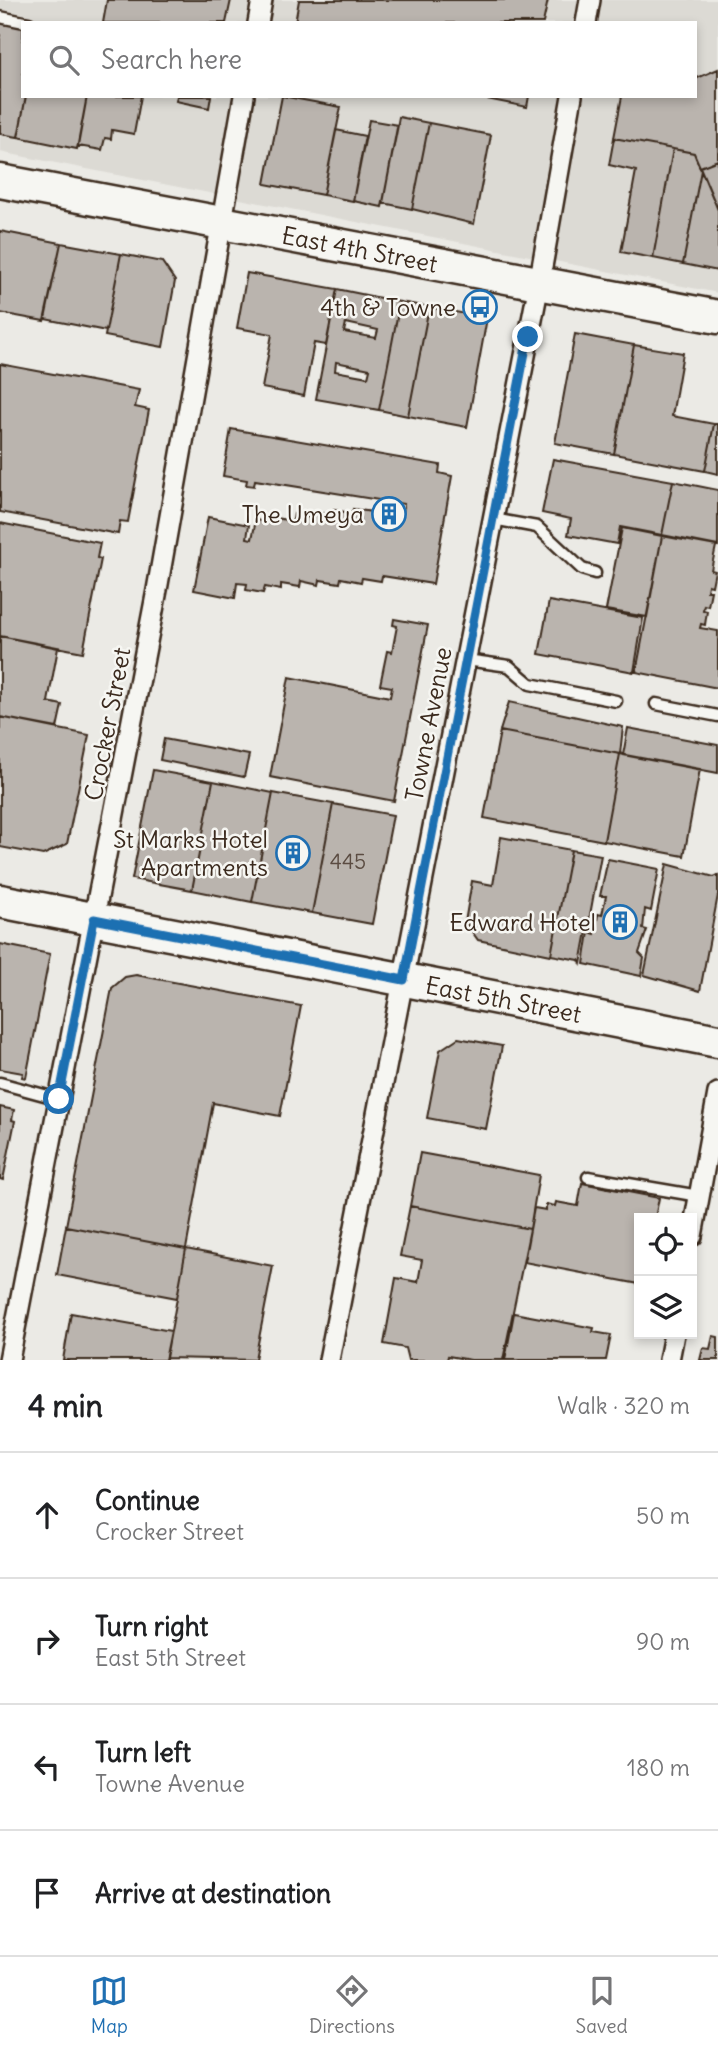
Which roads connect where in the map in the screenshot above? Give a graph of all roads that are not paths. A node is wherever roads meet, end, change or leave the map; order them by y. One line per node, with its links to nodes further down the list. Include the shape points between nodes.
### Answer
1 (262, 0): 4 (street)
2 (590, 0): 5 (street)
3 (0, 18): 6 (lane)
4 (258, 21)
5 (586, 21)
6 (21, 22)
7 (244, 98): 10 (street, Crocker Street)
8 (572, 98): 11 (street, Towne Avenue)
9 (0, 181): 10 (main road, East 4th Street)
10 (222, 224): 11 (main road, East 4th Street); 20 (street, Crocker Street)
11 (539, 285): 12 (main road, East 4th Street); 13 (street, Towne Avenue)
12 (718, 317)
13 (493, 519): 14 (lane, via 537,527 582,569); 15 (street, Towne Avenue)
14 (595, 573)
15 (466, 660): 16 (lane, via 509,666 530,684); 21 (street, Towne Avenue)
16 (616, 701)
17 (656, 705): 18 (lane)
18 (718, 716)
19 (0, 901): 20 (main road, East 5th Street)
20 (94, 919): 21 (main road, East 5th Street); 25 (street, Crocker Street)
21 (404, 980): 22 (main road, East 5th Street); 31 (street, Towne Avenue)
22 (718, 1041)
23 (0, 1083): 25 (lane)
24 (718, 1093): 27 (street)
25 (59, 1099): 30 (street, Crocker Street)
26 (588, 1177): 27 (lane)
27 (699, 1196): 28 (street)
28 (696, 1213)
29 (673, 1339): 32 (street)
30 (9, 1360)
31 (329, 1360)
32 (669, 1360)

